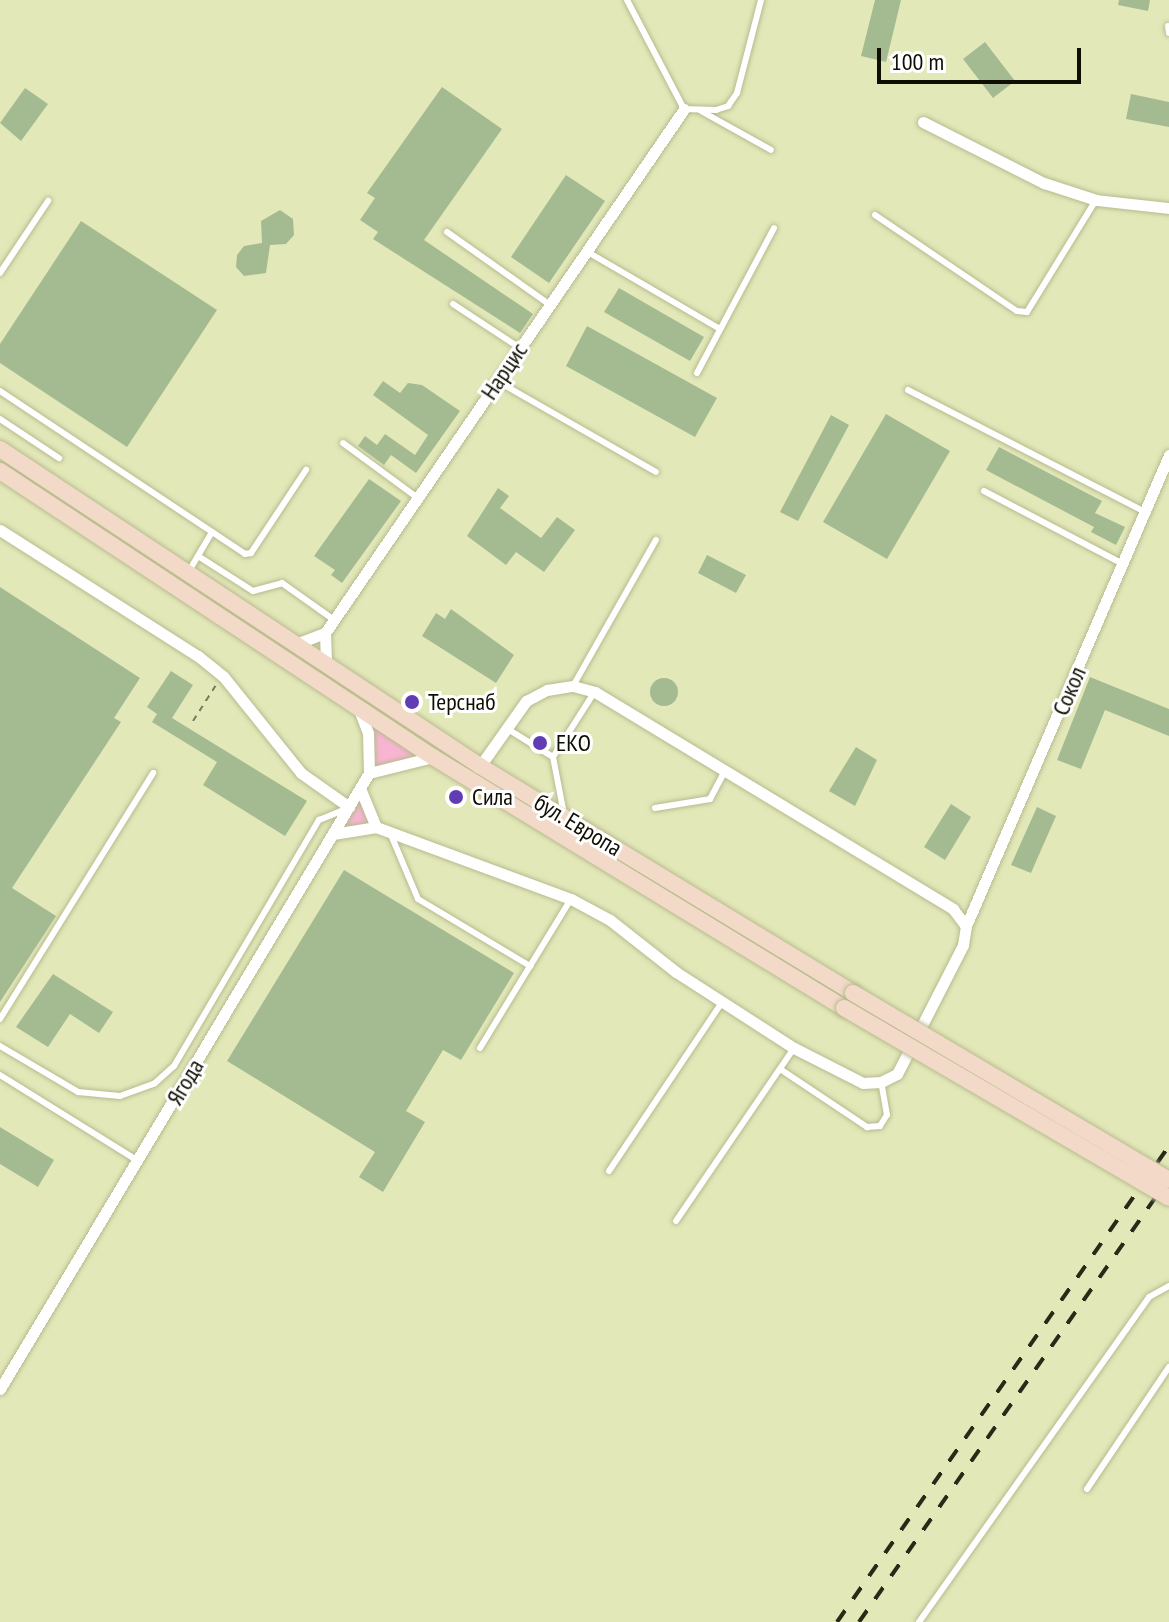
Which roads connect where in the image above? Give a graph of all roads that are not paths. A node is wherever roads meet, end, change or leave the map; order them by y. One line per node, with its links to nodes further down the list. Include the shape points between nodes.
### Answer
1 (627, 0): 5 (lane)
2 (761, 0): 6 (lane, via 737,93 728,106)
3 (1168, 26): 4 (lane)
4 (1169, 33)
5 (684, 109): 6 (lane); 15 (street, Нарцис)
6 (698, 109): 8 (lane)
7 (923, 122): 9 (street, via 1044,183)
8 (771, 150)
9 (1096, 200): 11 (street); 12 (lane, via 1027,312 1017,311)
10 (48, 201): 16 (lane)
11 (1169, 208)
12 (875, 215)
13 (774, 228): 19 (lane)
14 (447, 232): 18 (lane)
15 (586, 251): 18 (street, Нарцис); 19 (lane)
16 (0, 273)
17 (453, 304): 20 (lane)
18 (550, 305): 20 (street, Нарцис)
19 (720, 329): 21 (lane)
20 (520, 348): 22 (street, Нарцис)
21 (697, 373)
22 (497, 381): 32 (lane); 34 (street, Нарцис)
23 (908, 390): 35 (lane)
24 (0, 391): 37 (lane)
25 (0, 419): 29 (lane)
26 (343, 443): 34 (lane)
27 (0, 449): 41 (main road, бул. Европа)
28 (1169, 455): 35 (street, Сокол)
29 (59, 458)
30 (306, 470): 37 (lane, via 251,553)
31 (0, 471): 48 (main road, бул. Европа)
32 (656, 472)
33 (984, 491): 40 (lane)
34 (418, 498): 42 (street, Нарцис)
35 (1145, 512): 40 (street, Сокол)
36 (0, 530): 57 (street, via 223,676 301,773)
37 (212, 532): 39 (lane)
38 (656, 540): 46 (lane)
39 (198, 556): 41 (lane); 42 (lane, via 253,591 282,583)
40 (1123, 564): 64 (street, Сокол)
41 (187, 574): 44 (main road, бул. Европа)
42 (334, 620): 43 (street, Нарцис)
43 (325, 633): 44 (street); 45 (street)
44 (296, 644): 45 (main road, бул. Европа)
45 (326, 664): 52 (main road, бул. Европа)
46 (573, 686): 47 (street); 49 (street, via 547,690 526,701)
47 (595, 692): 51 (lane); 53 (street)
48 (359, 708): 50 (main road, бул. Европа); 55 (street, via 368,733)
49 (506, 727): 51 (lane); 52 (street)
50 (433, 757): 55 (street); 66 (main road, бул. Европа)
51 (553, 757): 59 (lane)
52 (480, 766): 59 (main road, бул. Европа)
53 (725, 771): 58 (lane, via 710,799); 64 (street, via 953,909)
54 (153, 773): 68 (lane)
55 (369, 773): 56 (street, Ягода)
56 (360, 788): 57 (street, Ягода); 60 (street)
57 (349, 807): 62 (street, Ягода); 69 (lane, via 319,820 174,1066 155,1083 120,1096 78,1092)
58 (655, 808)
59 (564, 817): 66 (main road, бул. Европа)
60 (376, 827): 61 (street); 62 (street)
61 (389, 832): 63 (street); 65 (lane, via 418,899)
62 (333, 834): 75 (street, Ягода)
63 (571, 899): 65 (lane); 67 (street, via 610,920)
64 (966, 926): 74 (street, Сокол, via 963,945 897,1074)
65 (530, 966): 70 (lane)
66 (848, 1000): 77 (main road, бул. Европа, bridge); 78 (main road, бул. Европа, bridge)
67 (722, 1002): 71 (street); 76 (lane)
68 (0, 1019)
69 (0, 1046)
70 (480, 1048)
71 (794, 1048): 72 (lane); 74 (street, via 863,1083)
72 (780, 1069): 74 (lane, via 867,1127 880,1126 887,1115); 79 (lane)
73 (0, 1075): 75 (lane)
74 (881, 1082)
75 (138, 1161): 82 (street, Ягода)
76 (609, 1171)
77 (1169, 1180)
78 (1169, 1198)
79 (676, 1221)
80 (1169, 1286): 84 (lane, via 1149,1297)
81 (1169, 1367): 83 (lane)
82 (0, 1389)
83 (1087, 1489)
84 (919, 1622)

